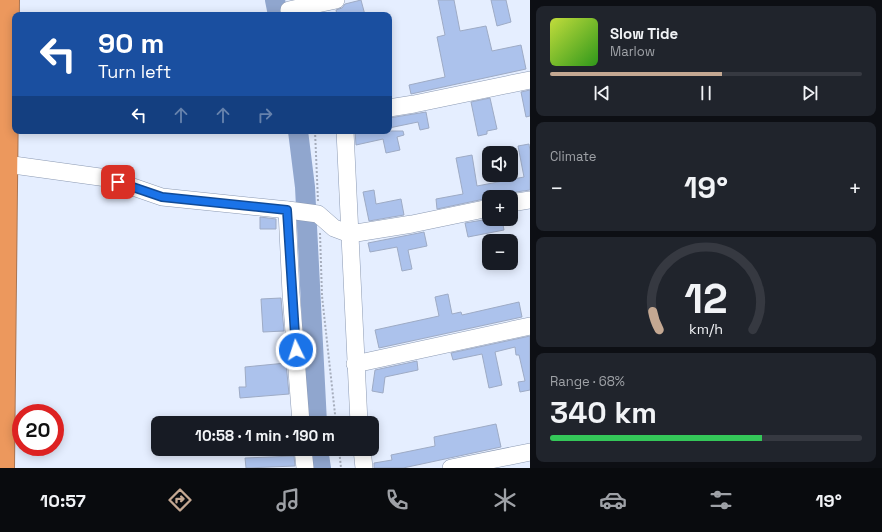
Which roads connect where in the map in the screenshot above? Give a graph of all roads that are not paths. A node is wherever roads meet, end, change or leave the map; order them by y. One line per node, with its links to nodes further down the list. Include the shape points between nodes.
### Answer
1 (8, 0): 7 (highway)
2 (329, 4): 3 (lane)
3 (289, 10)
4 (530, 80): 5 (lane)
5 (392, 108)
6 (344, 134): 12 (lane)
7 (6, 164): 11 (lane, via 107,178 162,197); 20 (highway)
8 (530, 200): 9 (lane)
9 (518, 202)
10 (482, 209): 12 (lane)
11 (287, 210): 12 (lane, via 318,214 334,228); 15 (lane)
12 (350, 234): 14 (lane)
13 (530, 326): 14 (lane)
14 (355, 364): 16 (lane)
15 (300, 416)
16 (359, 416)
17 (530, 452): 23 (lane)
18 (304, 456): 21 (lane)
19 (363, 456): 22 (lane)
20 (4, 468)
21 (305, 468)
22 (364, 468)
23 (451, 468)

